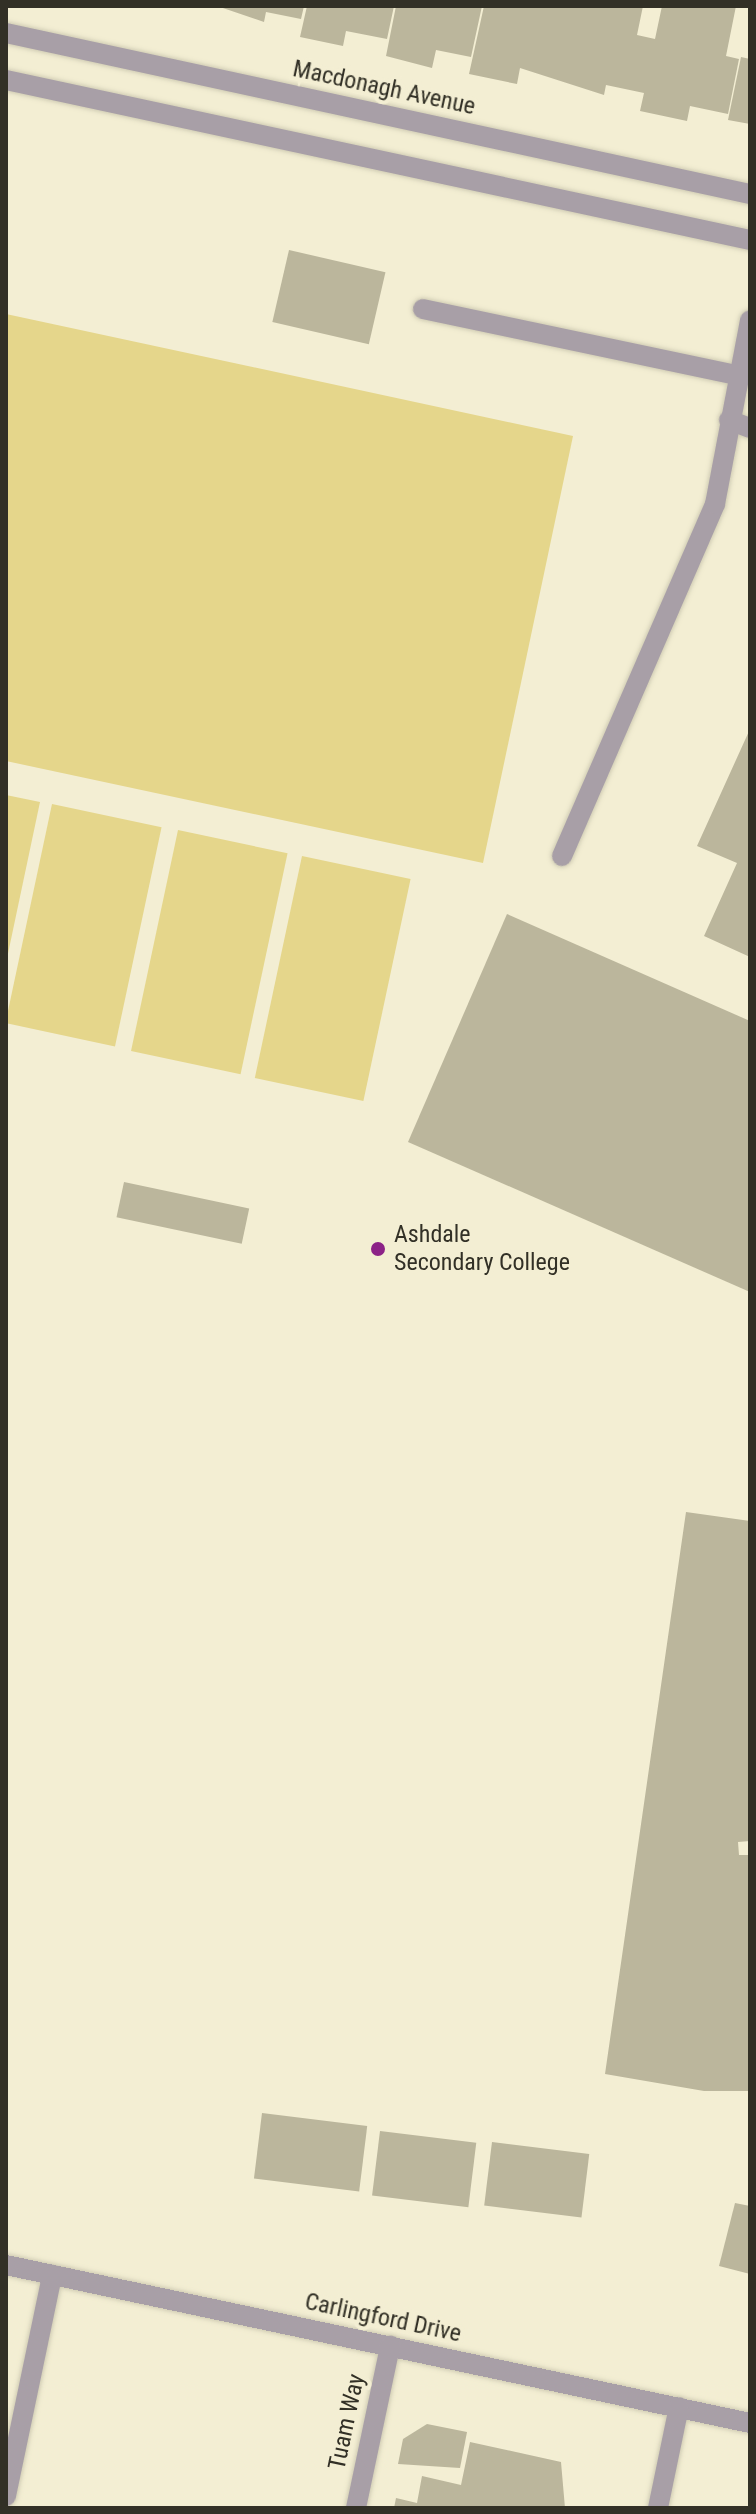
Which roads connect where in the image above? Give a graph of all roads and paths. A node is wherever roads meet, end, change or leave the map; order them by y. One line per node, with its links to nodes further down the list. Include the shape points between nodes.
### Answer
1 (6, 33): 3 (street, Macdonagh Avenue)
2 (6, 80): 4 (street)
3 (750, 194)
4 (750, 240)
5 (423, 309): 7 (street)
6 (750, 320): 7 (street)
7 (737, 375): 8 (street)
8 (729, 420): 9 (street); 10 (street, via 715,504)
9 (750, 428)
10 (562, 856)
11 (6, 2265): 12 (street, Carlingford Drive)
12 (52, 2275): 13 (street, Carlingford Drive); 16 (street)
13 (390, 2346): 14 (street, Carlingford Drive); 17 (street, Tuam Way)
14 (679, 2407): 15 (street, Carlingford Drive); 18 (street)
15 (750, 2423)
16 (6, 2496)
17 (356, 2508)
18 (658, 2508)

